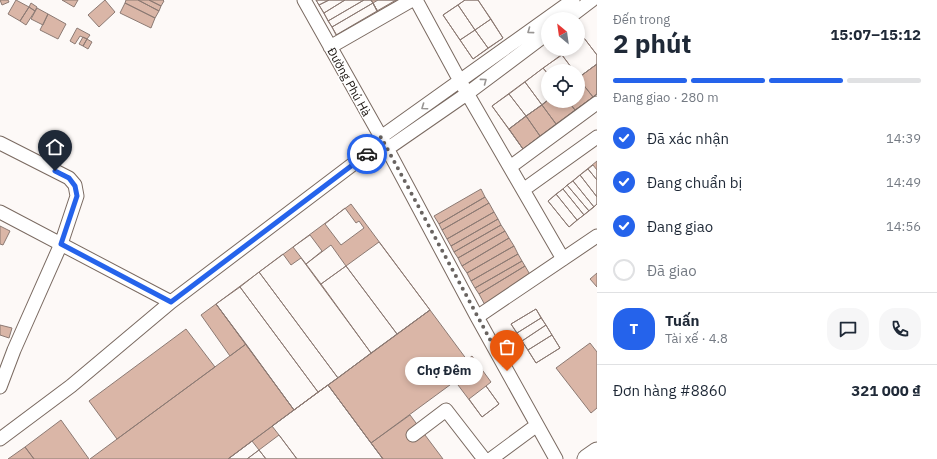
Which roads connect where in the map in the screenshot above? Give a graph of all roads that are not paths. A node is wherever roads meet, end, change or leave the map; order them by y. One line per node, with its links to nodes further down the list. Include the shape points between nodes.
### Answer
1 (304, 0): 8 (street, Đường Phú Hà)
2 (412, 0): 8 (street)
3 (416, 0): 9 (street)
4 (573, 0): 9 (street, one-way to 9)
5 (592, 0): 6 (street)
6 (576, 12)
7 (541, 38): 10 (street, one-way to 7)
8 (330, 47): 12 (street, Đường Phú Hà)
9 (460, 81): 10 (street); 12 (street, one-way to 12)
10 (468, 93): 15 (street); 17 (street)
11 (597, 104): 17 (street)
12 (381, 137): 15 (street, Đường Phú Hà); 16 (street)
13 (597, 137): 18 (street)
14 (0, 143): 21 (street, via 69,178 75,186 77,196)
15 (387, 149): 16 (street); 24 (street, Đường Phú Hà)
16 (369, 152): 23 (street)
17 (510, 167): 18 (street)
18 (523, 190): 22 (street)
19 (0, 212): 21 (street)
20 (597, 236): 22 (street)
21 (61, 244): 23 (street); 25 (street)
22 (563, 259): 24 (street)
23 (171, 302): 27 (street, via 71,386)
24 (477, 317): 26 (street, Đường Phú Hà)
25 (0, 387)
26 (537, 425): 31 (street); 32 (street, Đường Phú Hà)
27 (1, 435)
28 (413, 435): 30 (street, via 446,410)
29 (597, 452): 33 (highway)
30 (484, 459)
31 (492, 459)
32 (556, 459)
33 (587, 459)

